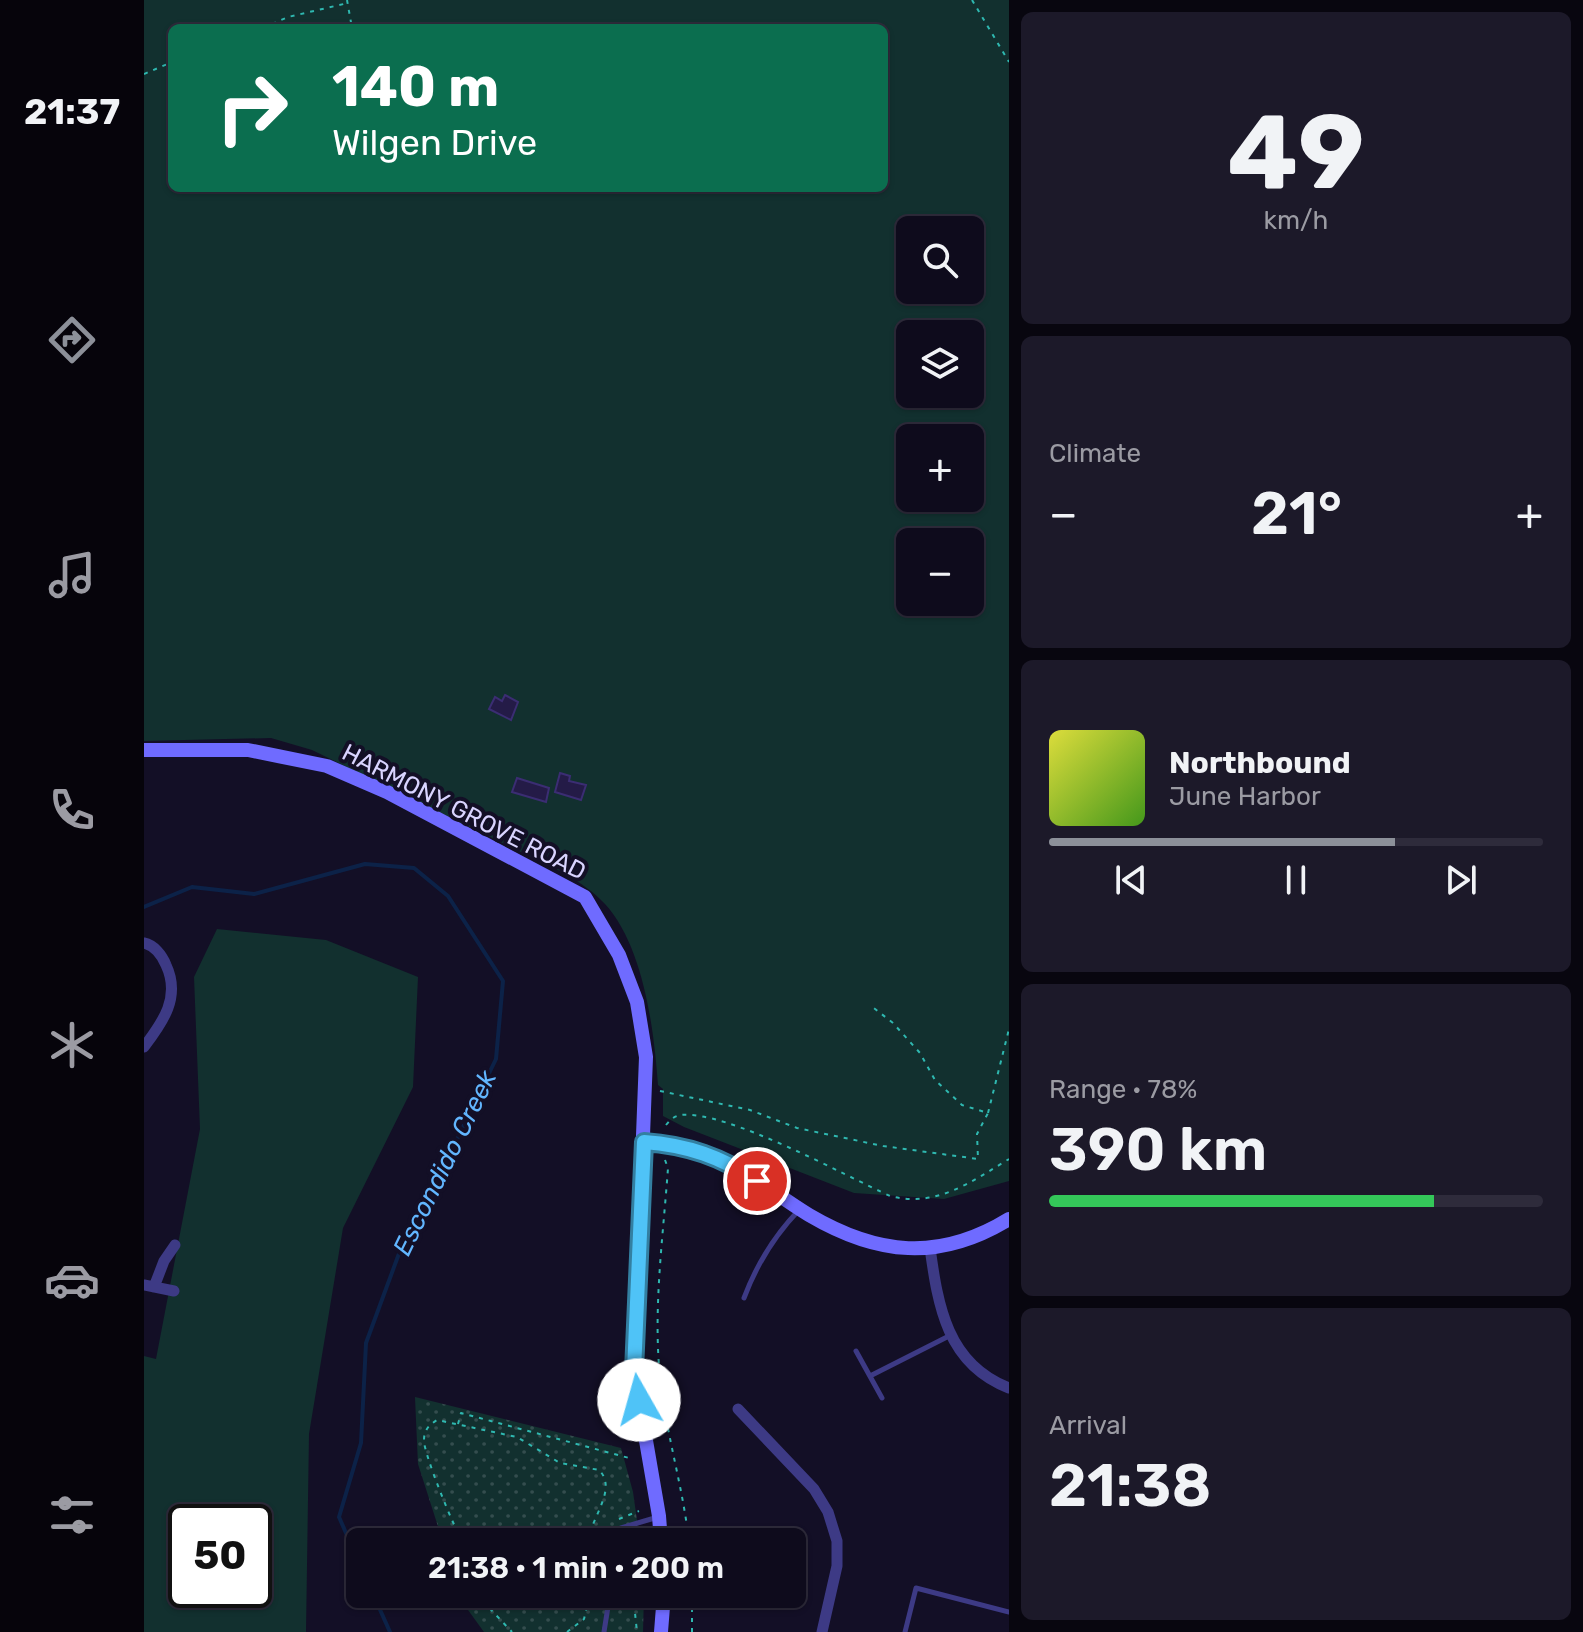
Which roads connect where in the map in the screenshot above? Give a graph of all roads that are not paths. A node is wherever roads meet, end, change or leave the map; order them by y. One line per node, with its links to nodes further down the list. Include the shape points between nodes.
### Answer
1 (144, 750): 4 (main road, HARMONY GROVE ROAD, via 248,750 327,766 585,897 619,955 637,1002 646,1057)
2 (144, 943): 3 (street, via 163,958 172,978 171,1005)
3 (144, 1047)
4 (644, 1142): 5 (main road, via 711,1156); 18 (main road, HARMONY GROVE ROAD, via 634,1371)
5 (800, 1209): 8 (main road, via 867,1243); 11 (lane, via 781,1229)
6 (1009, 1219): 8 (main road, via 965,1241)
7 (175, 1245): 9 (street)
8 (930, 1248): 12 (street)
9 (149, 1286): 10 (street)
10 (174, 1291)
11 (744, 1298)
12 (949, 1336): 14 (lane); 15 (street, via 972,1365)
13 (856, 1351): 14 (lane)
14 (870, 1376): 16 (lane)
15 (1009, 1388)
16 (882, 1398)
17 (738, 1409): 26 (street, via 814,1489 828,1512 837,1541 837,1566)
18 (659, 1516): 19 (lane); 20 (main road, HARMONY GROVE ROAD)
19 (621, 1528)
20 (660, 1528)
21 (607, 1608): 24 (lane)
22 (663, 1608): 25 (main road)
23 (1009, 1612): 27 (lane, via 916,1588)
24 (602, 1630)
25 (661, 1632)
26 (822, 1632)
27 (905, 1632)

